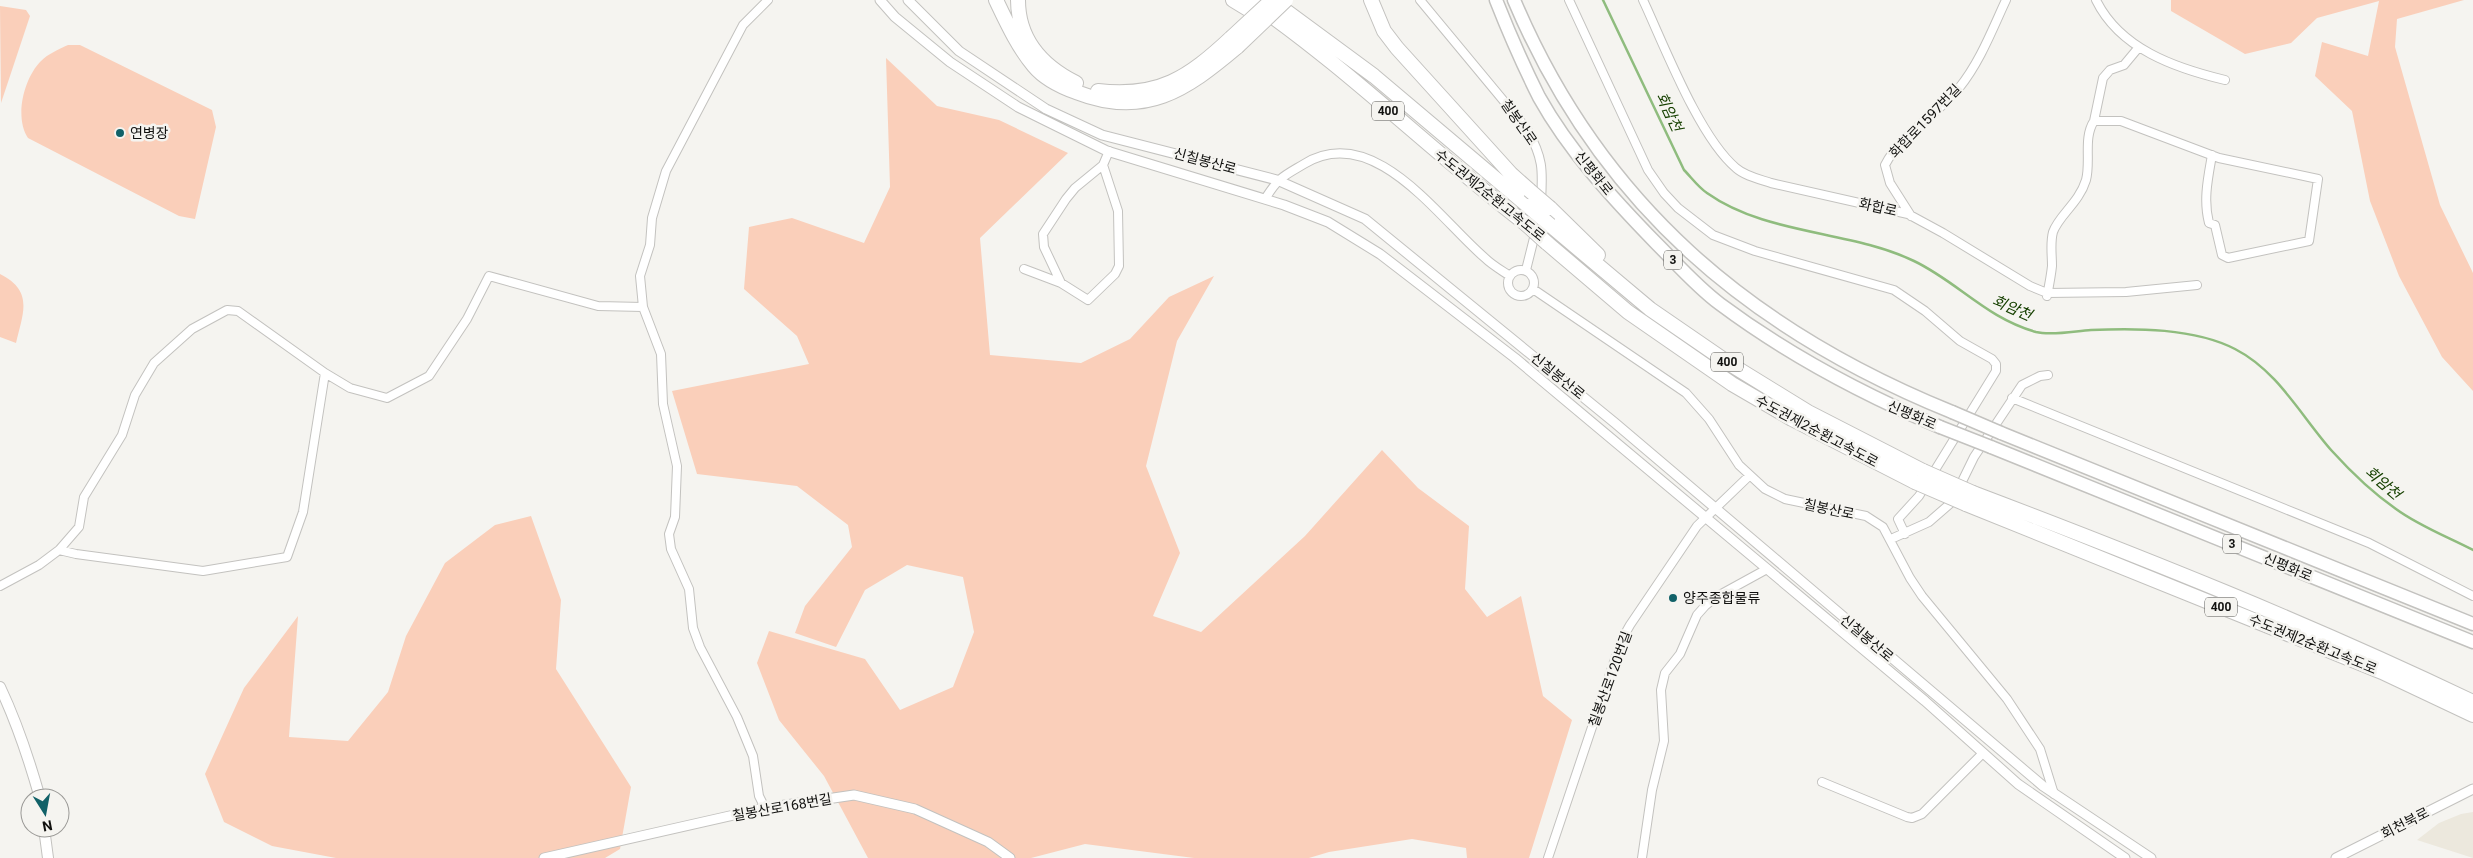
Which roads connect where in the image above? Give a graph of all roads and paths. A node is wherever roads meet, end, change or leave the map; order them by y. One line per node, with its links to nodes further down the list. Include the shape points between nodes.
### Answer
1 (768, 0): 36 (street, via 743,25 666,171 640,276)
2 (880, 0): 23 (street, 신칠봉산로, via 895,17 950,62 1018,107)
3 (908, 0): 26 (street, 신칠봉산로, via 959,51 1046,109 1102,135)
4 (996, 0): 18 (highway, via 1035,68 1070,90 1108,102 1127,104 1170,94 1200,78)
5 (1018, 0): 18 (highway, via 1022,30 1034,49 1065,77 1098,91 1136,93 1159,87 1184,76)
6 (1233, 0): 19 (highway)
7 (1249, 0): 19 (highway, 수도권제2순환고속도로 / 400)
8 (1272, 0): 18 (highway, bridge); 37 (highway, 수도권제2순환고속도로 / 400, bridge, via 1374,76)
9 (1286, 0): 18 (highway, bridge)
10 (1371, 0): 37 (highway, bridge, via 1384,31 1397,48 1511,174 1550,208)
11 (1420, 0): 30 (street, 칠봉산로, via 1521,122 1539,150 1541,208)
12 (1496, 0): 53 (highway, 신평화로 / 3, bridge, via 1540,97 1558,127 1596,176 1675,262 1718,302 1798,356 1886,404 1940,427)
13 (1514, 0): 52 (highway, 신평화로 / 3, bridge, via 1540,56 1575,117 1640,204 1678,243 1773,319 1812,344 1900,390)
14 (1569, 0): 46 (street, via 1648,170 1664,193 1696,224 1713,235 1746,248 1894,290 1960,341 1996,364 1996,372 1919,496 1898,519)
15 (1643, 0): 28 (street, 화합로, via 1704,128 1721,154 1737,169 1771,183)
16 (2006, 0): 28 (street, 화합로1597번길, via 1982,52 1959,88 1902,142 1885,165 1890,183)
17 (2096, 0): 20 (street, via 2118,31)
18 (1234, 42)
19 (1312, 47): 42 (highway, 수도권제2순환고속도로 / 400, bridge, via 1628,312 1732,384 1792,419)
20 (2139, 47): 21 (street, via 2184,70); 22 (street, via 2124,64 2102,78)
21 (2225, 80)
22 (2094, 120): 24 (street, via 2121,121); 35 (street, via 2088,132 2085,181 2072,207 2054,230)
23 (1109, 151): 25 (street); 27 (street, 신칠봉산로)
24 (2212, 155): 24 (street, via 2318,179 2310,241 2228,258 2222,255 2215,225 2209,223 2207,217 2205,196)
25 (1103, 165): 32 (street, via 1075,188 1043,234 1044,247); 32 (street, via 1118,210 1117,270 1088,300)
26 (1277, 180): 27 (street); 31 (street, via 1323,155 1346,152 1363,157 1405,181 1485,258); 44 (street, 신칠봉산로, via 1365,219)
27 (1265, 199): 45 (street, 신칠봉산로, via 1328,222 1380,254 1515,358)
28 (1911, 216): 35 (street, 화합로)
29 (1024, 269): 32 (street)
30 (1526, 270): 31 (street, via 1517,270); 34 (street, via 1534,280)
31 (1510, 276): 34 (street, via 1509,288 1514,294 1526,295)
32 (1061, 283)
33 (2197, 285): 35 (street, 화합로)
34 (1533, 289): 41 (street, 칠봉산로, via 1686,393 1709,419)
35 (2047, 296)
36 (643, 307): 38 (street, via 598,306 489,276 467,319 429,376 387,398 350,388); 62 (street, via 661,354 663,404 677,466 675,517 669,534 671,549 689,589 700,647 737,716 753,756 759,796)
37 (1650, 309): 42 (highway, 수도권제2순환고속도로 / 400, via 1730,364)
38 (325, 373): 48 (street, via 303,512 288,556 203,571); 48 (street, via 238,311 227,310 192,329 149,371 135,395 122,435 84,497 79,527)
39 (2048, 375): 40 (street, via 2022,385)
40 (2012, 398): 46 (street, via 1974,457 1952,502 1929,522); 51 (street, via 2368,543)
41 (1749, 476): 44 (street, 칠봉산로120번길); 47 (street, 칠봉산로, via 1785,499 1873,520)
42 (1919, 477): 43 (highway, 수도권제2순환고속도로 / 400, bridge)
43 (1969, 498): 55 (highway, 수도권제2순환고속도로 / 400, via 2158,564 2391,663); 56 (highway, 수도권제2순환고속도로 / 400, via 2382,672)
44 (1715, 508): 45 (street, 칠봉산로120번길); 61 (street, 신칠봉산로)
45 (1706, 517): 49 (street, 신칠봉산로); 67 (street, 칠봉산로120번길, via 1696,526 1621,641)
46 (1905, 534): 47 (street)
47 (1891, 539): 61 (street, 칠봉산로, via 1922,596 2007,699 2036,744 2043,756)
48 (60, 550): 50 (street)
49 (1767, 569): 57 (street, 신칠봉산로); 68 (street, via 1705,606 1697,615 1680,654 1665,673 1661,690 1664,742 1652,790)
50 (0, 586)
51 (2473, 596)
52 (2473, 624)
53 (2473, 642)
54 (0, 687): 59 (main road, via 15,719)
55 (2473, 702)
56 (2473, 715)
57 (1983, 753): 58 (street, via 1917,817 1908,817); 69 (street, 신칠봉산로, via 2034,796)
58 (1822, 782)
59 (37, 788)
60 (2473, 788): 71 (street, 회천북로)
61 (2054, 794): 70 (street, 신칠봉산로)
62 (765, 808): 65 (street, 칠봉산로168번길); 66 (street, 칠봉산로168번길, via 854,795 915,809 988,842)
63 (45, 838): 64 (main road)
64 (48, 858)
65 (544, 858)
66 (1010, 858)
67 (1548, 858)
68 (1642, 858)
69 (2125, 858)
70 (2151, 858)
71 (2336, 858)

